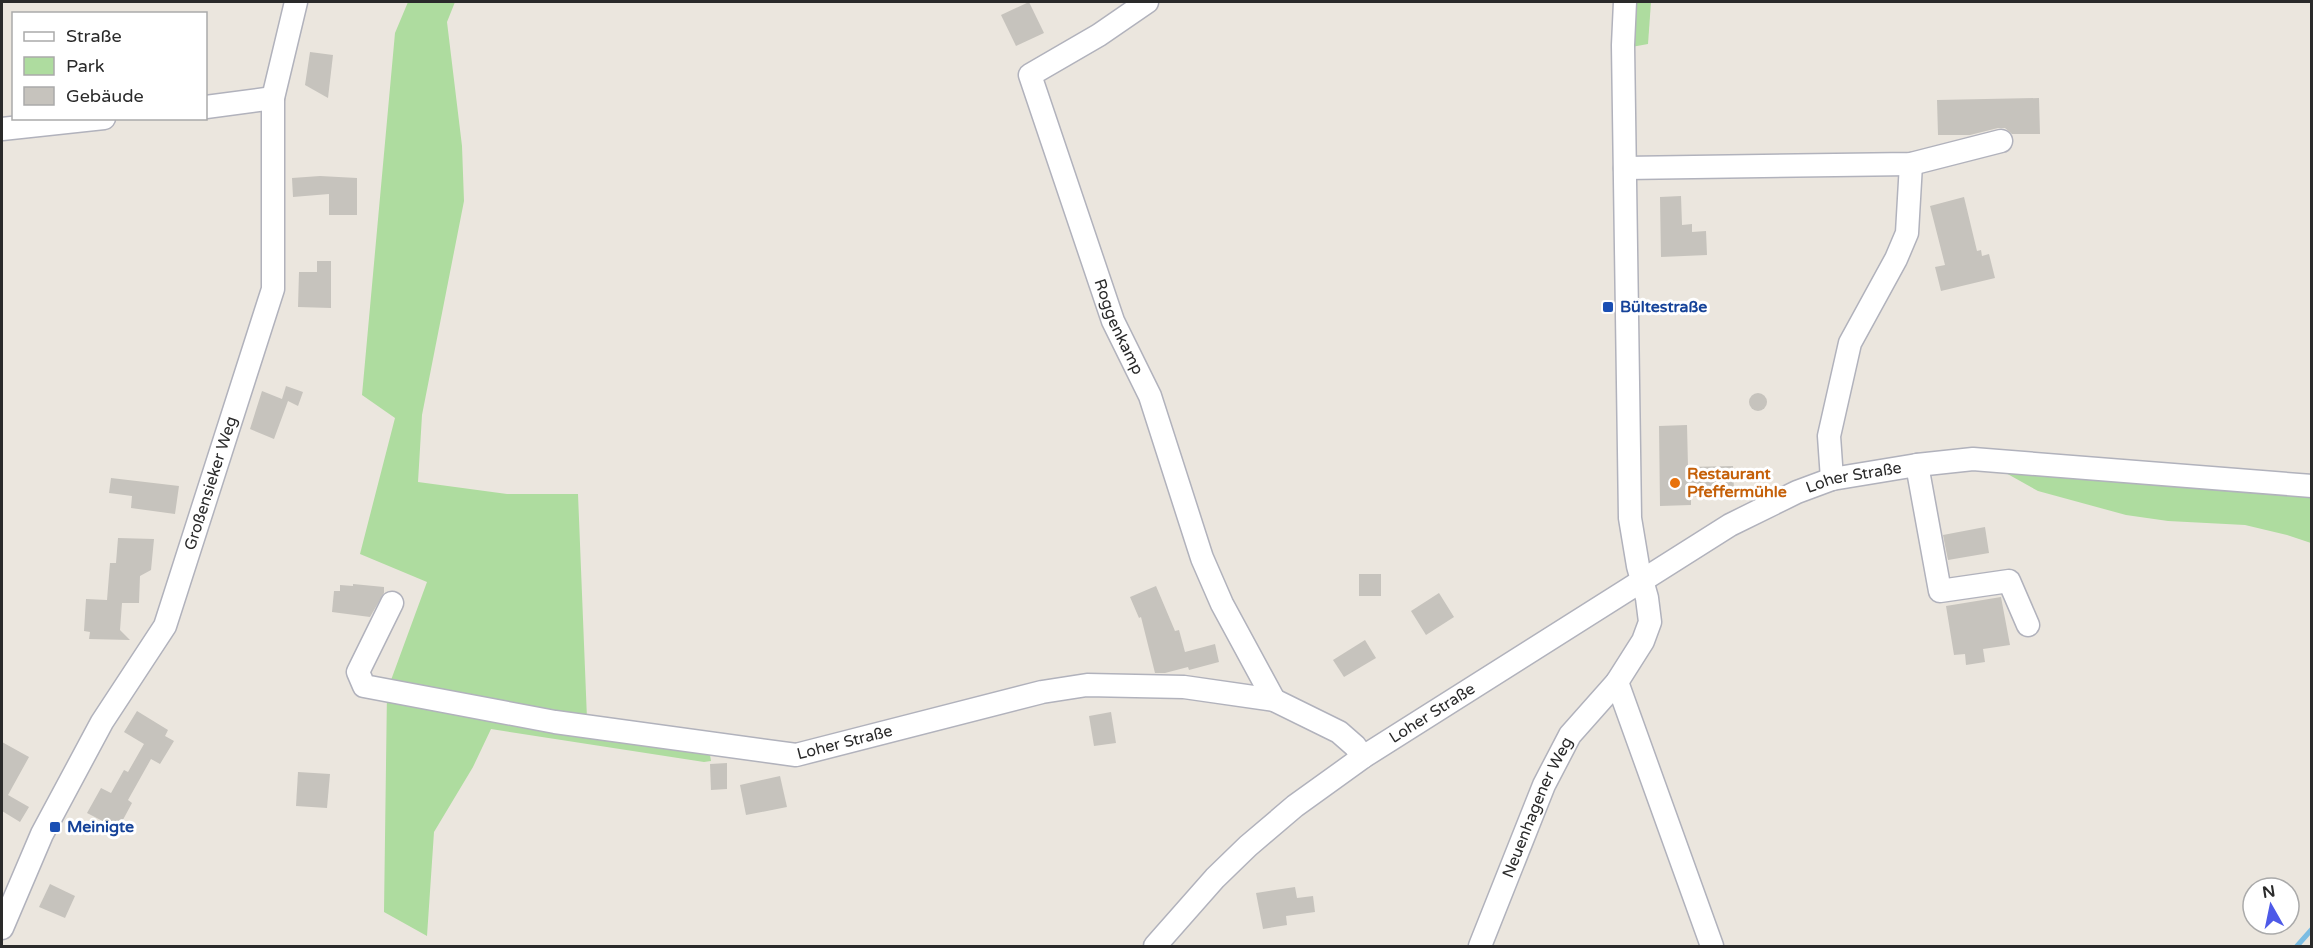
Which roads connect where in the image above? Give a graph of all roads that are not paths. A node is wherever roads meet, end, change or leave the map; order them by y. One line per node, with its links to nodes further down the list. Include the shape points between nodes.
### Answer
1 (296, 2): 4 (street, Großensieker Weg)
2 (1147, 2): 18 (street, Roggenkamp, via 1100,35 1030,75 1113,321 1150,396 1202,558)
3 (1625, 2): 10 (street)
4 (273, 99): 5 (street); 20 (street, Großensieker Weg, via 273,289 165,626 96,732 42,834)
5 (207, 107)
6 (85, 120): 7 (street)
7 (2, 129)
8 (2001, 141): 9 (street)
9 (1911, 164): 10 (street); 12 (street, via 1907,233 1850,343 1828,436)
10 (1624, 168): 14 (street, via 1630,519)
11 (1917, 465): 12 (street, Loher Straße); 13 (street, Loher Straße, via 1973,459); 16 (street, via 1940,591 2009,581)
12 (1832, 479): 14 (street, Loher Straße, via 1730,525)
13 (2312, 486)
14 (1642, 581): 17 (street, Neuenhagener Weg, via 1650,622 1643,641); 19 (street, Loher Straße)
15 (392, 603): 18 (street, Loher Straße, via 358,672 364,686 555,722 796,755 1042,692 1087,685 1184,687)
16 (2028, 625)
17 (1617, 682): 22 (street, Neuenhagener Weg, via 1570,735 1544,785); 23 (street)
18 (1274, 700): 19 (street, Loher Straße, via 1339,732)
19 (1363, 757): 21 (street, Loher Straße, via 1248,846)
20 (2, 928)
21 (1155, 946)
22 (1480, 946)
23 (1712, 946)

